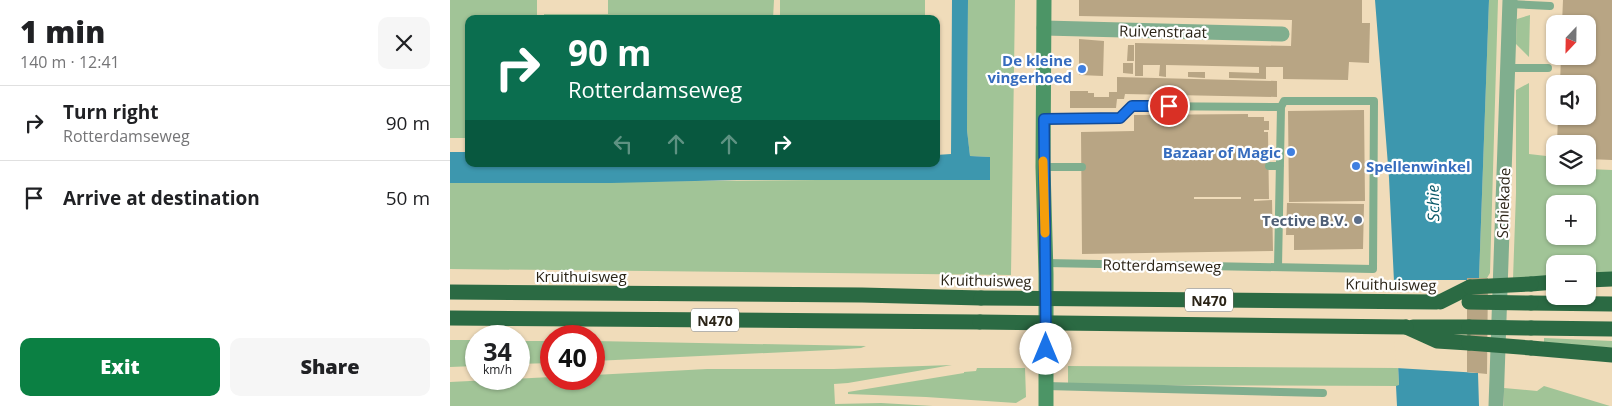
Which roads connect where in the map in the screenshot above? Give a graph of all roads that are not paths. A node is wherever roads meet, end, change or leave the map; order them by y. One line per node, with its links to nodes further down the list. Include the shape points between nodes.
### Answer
1 (1044, 0): 4 (street)
2 (1510, 2): 3 (lane); 6 (street, Schiekade)
3 (1550, 6)
4 (1044, 28): 5 (street, Ruivenstraat); 9 (street)
5 (1282, 34)
6 (1508, 68): 7 (lane); 29 (street, Schiekade)
7 (1548, 68)
8 (1281, 107): 9 (lane, via 1132,106 1120,118); 11 (lane); 15 (lane, Rotterdamseweg, via 1284,101 1374,101 1373,269)
9 (1044, 119): 12 (street)
10 (1268, 166): 11 (lane)
11 (1280, 166): 15 (lane)
12 (1043, 167): 13 (lane); 14 (street)
13 (1082, 167)
14 (1046, 263): 15 (lane, Rotterdamseweg); 26 (street)
15 (1278, 267)
16 (1612, 279): 17 (highway)
17 (1596, 280)
18 (1546, 283): 20 (highway, N470, bridge, via 1470,287)
19 (450, 292): 20 (highway, Kruithuisweg / N470, bridge)
20 (1440, 302): 21 (highway, Kruithuisweg / N470, bridge)
21 (1612, 304)
22 (450, 318): 23 (highway, N470, bridge)
23 (1406, 327): 24 (highway, N470, bridge); 25 (highway, N470, bridge, via 1437,341)
24 (1612, 328)
25 (1612, 355)
26 (1046, 386): 27 (lane); 28 (street)
27 (1323, 393)
28 (1046, 406)
29 (1496, 406)

